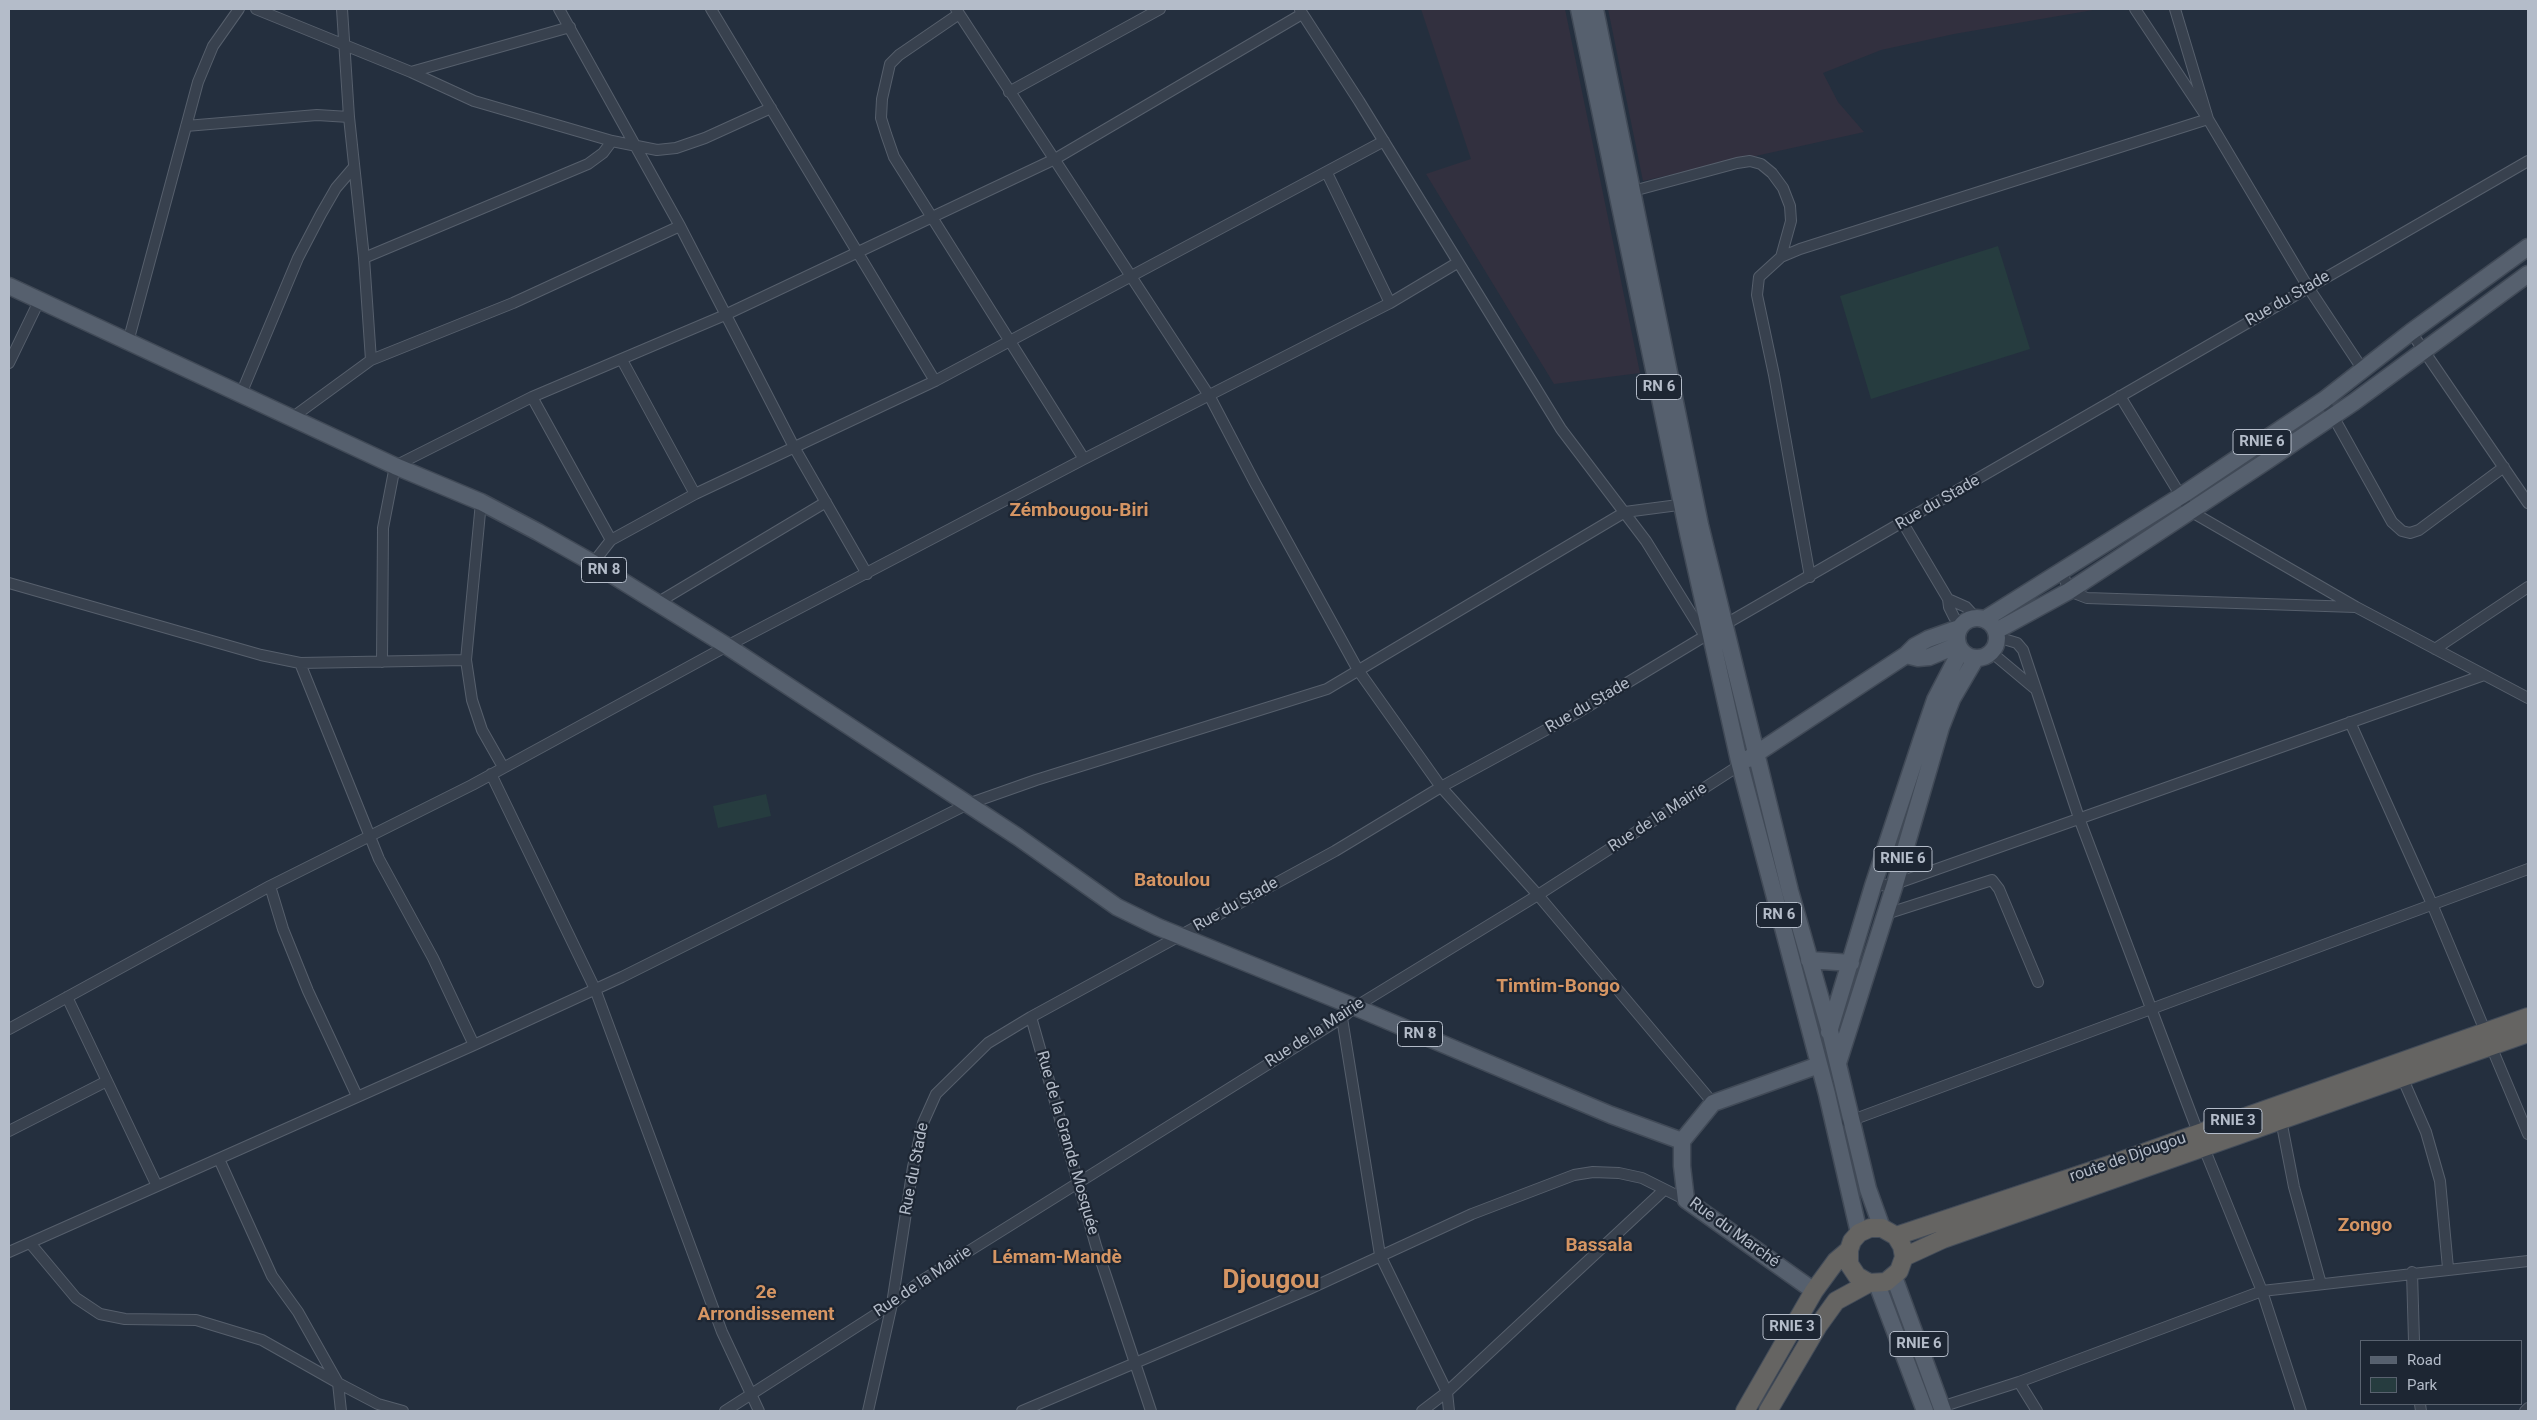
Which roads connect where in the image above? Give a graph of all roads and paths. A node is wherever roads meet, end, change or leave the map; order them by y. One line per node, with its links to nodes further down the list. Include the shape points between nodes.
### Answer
1 (239, 9): 20 (street, via 212,46)
2 (256, 9): 14 (street)
3 (342, 9): 14 (street)
4 (559, 9): 13 (street)
5 (711, 9): 17 (street)
6 (1160, 9): 16 (street)
7 (1579, 9): 69 (main road, RN 6)
8 (1595, 9): 28 (main road, RN 6)
9 (2135, 9): 19 (street)
10 (2175, 9): 19 (street)
11 (957, 11): 16 (street); 29 (street, via 890,64 882,99 881,118 894,156)
12 (1301, 11): 22 (street); 24 (street)
13 (570, 27): 15 (street); 23 (street)
14 (344, 45): 15 (street); 18 (street)
15 (411, 72): 21 (street, via 474,101)
16 (1009, 92): 24 (street)
17 (771, 108): 23 (street, via 676,148 657,150); 32 (street)
18 (349, 117): 20 (street, via 317,115); 26 (street)
19 (2208, 119): 33 (street); 40 (street)
20 (186, 126): 45 (street)
21 (612, 141): 23 (street); 34 (street, via 588,164)
22 (1384, 141): 27 (street); 35 (street)
23 (636, 146): 30 (street)
24 (1054, 159): 29 (street); 37 (street)
25 (2528, 161): 40 (street, Rue du Stade)
26 (354, 167): 34 (street); 53 (street, via 336,188 298,258)
27 (1327, 173): 37 (street); 42 (street)
28 (1633, 191): 33 (street, via 1737,163 1761,164 1783,188 1790,206 1790,230); 69 (main road, RN 6)
29 (931, 217): 32 (street); 46 (street)
30 (680, 226): 43 (street); 48 (street, via 513,304)
31 (2523, 250): 36 (street); 44 (main road, RNIE 6)
32 (858, 251): 43 (street); 52 (street, via 890,311)
33 (1781, 257): 77 (street, via 1759,277 1757,295)
34 (364, 258): 48 (street)
35 (1457, 263): 42 (street); 71 (street, via 1561,429)
36 (2528, 269)
37 (1131, 274): 46 (street); 56 (street)
38 (2528, 274): 47 (main road, RNIE 6)
39 (9, 286): 41 (main road, RN 8)
40 (2308, 287): 51 (street); 54 (street, Rue du Stade)
41 (40, 299): 45 (main road, RN 8); 50 (street)
42 (1390, 303): 56 (street)
43 (725, 315): 49 (street); 60 (street)
44 (2411, 332): 47 (street); 51 (main road, RNIE 6)
45 (128, 342): 53 (main road, RN 8)
46 (1009, 342): 52 (street); 61 (street)
47 (2424, 351): 58 (main road, RNIE 6); 63 (street)
48 (371, 360): 59 (street)
49 (622, 360): 55 (street); 64 (street)
50 (9, 363)
51 (2363, 370): 57 (main road, RNIE 6)
52 (935, 381): 60 (street)
53 (241, 394): 59 (main road, RN 8)
54 (2120, 396): 65 (street); 72 (street, Rue du Stade)
55 (532, 397): 62 (street); 73 (street)
56 (1210, 397): 61 (street); 93 (street)
57 (2324, 400): 58 (street); 65 (main road, RNIE 6)
58 (2332, 416): 63 (street, via 2392,522 2402,531 2419,530); 70 (main road, RNIE 6)
59 (293, 417): 62 (main road, RN 8)
60 (794, 447): 64 (street); 67 (street)
61 (1084, 459): 76 (street)
62 (395, 466): 66 (main road, RN 8); 91 (street, via 383,528)
63 (2504, 467): 68 (street)
64 (695, 494): 73 (street)
65 (2181, 496): 70 (street); 75 (main road, RNIE 6)
66 (481, 502): 74 (main road, RN 8); 90 (street)
67 (826, 502): 76 (street); 82 (street)
68 (2528, 503)
69 (1689, 504): 71 (street); 84 (main road, RN 6)
70 (2190, 511): 80 (main road, RNIE 6); 83 (street)
71 (1625, 512): 84 (street); 93 (street)
72 (1903, 523): 77 (street, Rue du Stade); 81 (street)
73 (611, 540): 74 (street)
74 (593, 563): 82 (main road, RN 8)
75 (2062, 572): 80 (street); 85 (main road, RNIE 6)
76 (867, 574): 86 (street)
77 (1810, 576): 84 (street, Rue du Stade)
78 (9, 583): 92 (street, via 261,655)
79 (2528, 587): 88 (street)
80 (2069, 591): 83 (street, via 2082,597 2115,600); 85 (main road, RNIE 6)
81 (1948, 598): 85 (street, via 1966,608); 85 (street, via 1949,607)
82 (657, 602): 86 (main road, RN 8)
83 (2356, 607): 88 (street)
84 (1713, 632): 98 (main road, RN 6); 99 (main road, RN 6); 102 (street, Rue du Stade, via 1577,714)
85 (1980, 634): 87 (main road); 89 (main road, Rue de la Mairie, via 1928,639); 95 (street); 95 (street, via 2017,644 2023,650); 107 (main road, RNIE 6, via 1946,712)
86 (726, 646): 100 (street); 103 (main road, RN 8)
87 (1960, 648): 89 (main road, via 1929,657); 109 (main road, RNIE 6, via 1935,700)
88 (2436, 650): 94 (street)
89 (1906, 655): 98 (main road, Rue de la Mairie)
90 (466, 660): 91 (street); 100 (street, via 479,722)
91 (382, 662): 92 (street)
92 (300, 663): 105 (street)
93 (1358, 670): 102 (street); 103 (street, via 1328,689)
94 (2484, 675): 96 (street); 97 (street)
95 (2034, 688): 104 (street)
96 (2528, 698)
97 (2350, 722): 104 (street); 111 (street)
98 (1754, 753): 99 (main road, Rue de la Mairie); 114 (main road, RN 6)
99 (1740, 765): 110 (street, Rue de la Mairie); 130 (main road, RN 6)
100 (503, 767): 101 (street)
101 (491, 774): 105 (street); 117 (street)
102 (1441, 787): 110 (street); 113 (street, Rue du Stade, via 1335,851)
103 (968, 804): 113 (main road, RN 8, via 1117,908); 117 (street, via 806,887)
104 (2078, 818): 107 (street); 120 (street)
105 (371, 836): 108 (street); 128 (street, via 379,859 434,958)
106 (2528, 870): 111 (street)
107 (1895, 884): 109 (street); 112 (main road, RNIE 6)
108 (270, 886): 118 (street); 133 (street, via 308,991)
109 (1873, 886): 115 (main road, RNIE 6)
110 (1538, 895): 119 (street, Rue de la Mairie); 134 (street)
111 (2432, 904): 120 (street); 127 (street)
112 (1886, 914): 116 (street, via 1992,880 1999,889); 129 (main road, RNIE 6)
113 (1181, 935): 119 (main road, RN 8); 121 (street, Rue du Stade)
114 (1810, 960): 115 (main road); 125 (main road, RN 6)
115 (1851, 963): 125 (main road, RNIE 6)
116 (2038, 982)
117 (594, 989): 128 (street); 168 (street, via 722,1332)
118 (67, 997): 124 (street); 132 (street)
119 (1355, 1007): 123 (street, Rue de la Mairie); 140 (main road, RN 8, via 1611,1115)
120 (2151, 1009): 136 (street); 141 (street)
121 (1031, 1017): 143 (street, Rue de la Grande Mosquée); 162 (street, Rue du Stade, via 988,1043 936,1094 923,1123 915,1158)
122 (2528, 1017): 127 (highway, route de Djougou / RNIE 3)
123 (1342, 1018): 143 (street, Rue de la Mairie); 152 (street)
124 (9, 1029)
125 (1830, 1031): 129 (main road, RN 6); 130 (main road, RNIE 6)
126 (2528, 1033): 127 (highway, route de Djougou / RNIE 3)
127 (2488, 1040): 131 (highway, route de Djougou / RNIE 3); 139 (street); 141 (highway, route de Djougou / RNIE 3)
128 (474, 1045): 133 (street)
129 (1838, 1063): 136 (main road)
130 (1819, 1066): 134 (main road); 137 (main road)
131 (2402, 1077): 135 (highway, route de Djougou / RNIE 3); 155 (street, via 2426,1132 2440,1181)
132 (107, 1082): 138 (street); 144 (street)
133 (357, 1096): 142 (street)
134 (1713, 1103): 140 (main road)
135 (2281, 1120): 141 (highway, route de Djougou / RNIE 3); 159 (street, via 2294,1187)
136 (1851, 1121): 137 (street); 147 (main road, via 1868,1189)
137 (1834, 1127): 148 (main road)
138 (9, 1130)
139 (2528, 1134)
140 (1682, 1141): 146 (main road, Rue du Marché, via 1682,1185)
141 (2201, 1141): 147 (highway, route de Djougou / RNIE 3, via 1946,1221); 153 (highway, route de Djougou / RNIE 3, via 1943,1239); 161 (street)
142 (219, 1159): 144 (street); 166 (street, via 272,1276 298,1312)
143 (1078, 1182): 162 (street, Rue de la Mairie, via 921,1280); 164 (street, Rue de la Grande Mosquée, via 1096,1246)
144 (158, 1186): 149 (street)
145 (1664, 1190): 146 (street); 152 (street, via 1642,1178 1619,1173 1574,1175 1472,1214); 167 (street)
146 (1686, 1200): 160 (main road, Rue du Marché)
147 (1889, 1232): 148 (highway, RNIE 3, via 1870,1228); 153 (highway, via 1902,1246)
148 (1859, 1233): 150 (highway, RNIE 3)
149 (30, 1242): 151 (street); 166 (street, via 76,1298 100,1314 124,1319 196,1320 262,1340)
150 (1848, 1250): 158 (highway, via 1849,1264 1857,1276); 160 (highway, RNIE 3)
151 (9, 1252)
152 (1380, 1255): 164 (street, via 1307,1290); 167 (street)
153 (1904, 1257): 157 (highway)
154 (2528, 1261): 155 (street)
155 (2448, 1268): 156 (street)
156 (2412, 1272): 159 (street); 163 (street)
157 (1894, 1277): 158 (highway, RNIE 3); 170 (main road, RNIE 6)
158 (1873, 1283): 181 (highway, RNIE 3, via 1836,1301 1827,1311); 182 (main road, RNIE 6)
159 (2321, 1284): 161 (street)
160 (1814, 1291): 180 (highway, RNIE 3)
161 (2262, 1291): 165 (street); 184 (street)
162 (892, 1304): 168 (street, Rue de la Mairie); 175 (street, Rue du Stade)
163 (2414, 1340)
164 (1137, 1362): 176 (street); 177 (street, Rue de la Grande Mosquée)
165 (2019, 1382): 170 (street); 183 (street)
166 (338, 1383): 171 (street); 172 (street, via 378,1404)
167 (1447, 1392): 178 (street); 179 (street)
168 (750, 1394): 173 (street, Rue de la Mairie); 174 (street)
169 (2528, 1408): 185 (street)
170 (1942, 1409)
171 (341, 1411)
172 (404, 1411)
173 (725, 1411)
174 (759, 1411)
175 (868, 1411)
176 (1022, 1411)
177 (1151, 1411)
178 (1422, 1411)
179 (1452, 1411)
180 (1745, 1411)
181 (1768, 1411)
182 (1925, 1411)
183 (2037, 1411)
184 (2300, 1411)
185 (2524, 1411)

